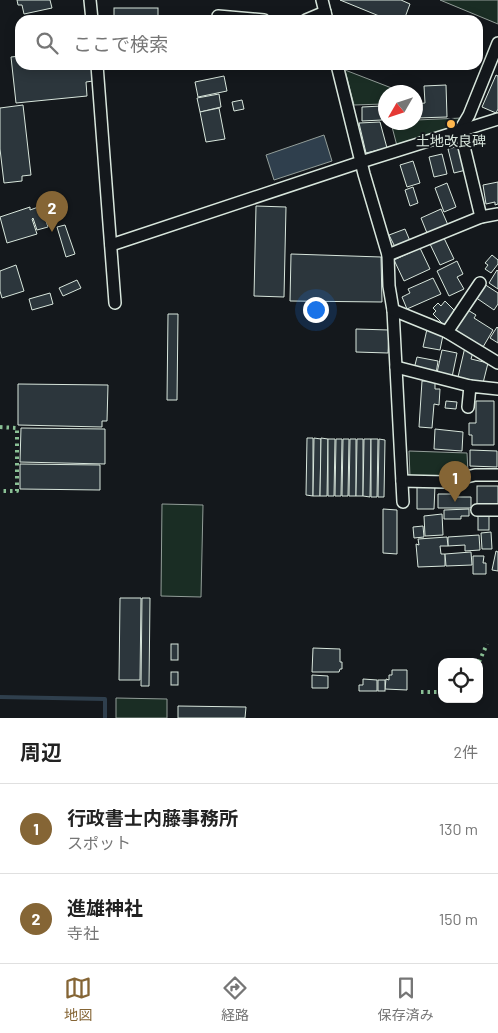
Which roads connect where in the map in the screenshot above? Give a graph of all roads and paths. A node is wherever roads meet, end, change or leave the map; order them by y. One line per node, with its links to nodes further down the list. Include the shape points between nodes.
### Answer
1 (90, 0): 3 (street)
2 (322, 0): 4 (street)
3 (92, 15)
4 (326, 15)
5 (498, 43): 9 (street)
6 (97, 70): 13 (street)
7 (338, 70): 10 (street)
8 (498, 118): 9 (street)
9 (460, 130): 10 (street); 12 (street)
10 (361, 162): 13 (street); 14 (street)
11 (498, 214): 12 (street)
12 (481, 217): 14 (street)
13 (111, 245): 16 (street)
14 (388, 255): 17 (street)
15 (480, 283): 18 (street)
16 (115, 303)
17 (393, 310): 18 (street); 20 (street)
18 (447, 332): 19 (street)
19 (498, 363)
20 (396, 367): 21 (street); 25 (street)
21 (470, 386): 22 (street); 23 (street)
22 (498, 389)
23 (468, 407)
24 (498, 475): 25 (street, via 475,475 446,482)
25 (402, 482): 26 (street)
26 (403, 502)
27 (477, 510): 28 (street)
28 (498, 510)

